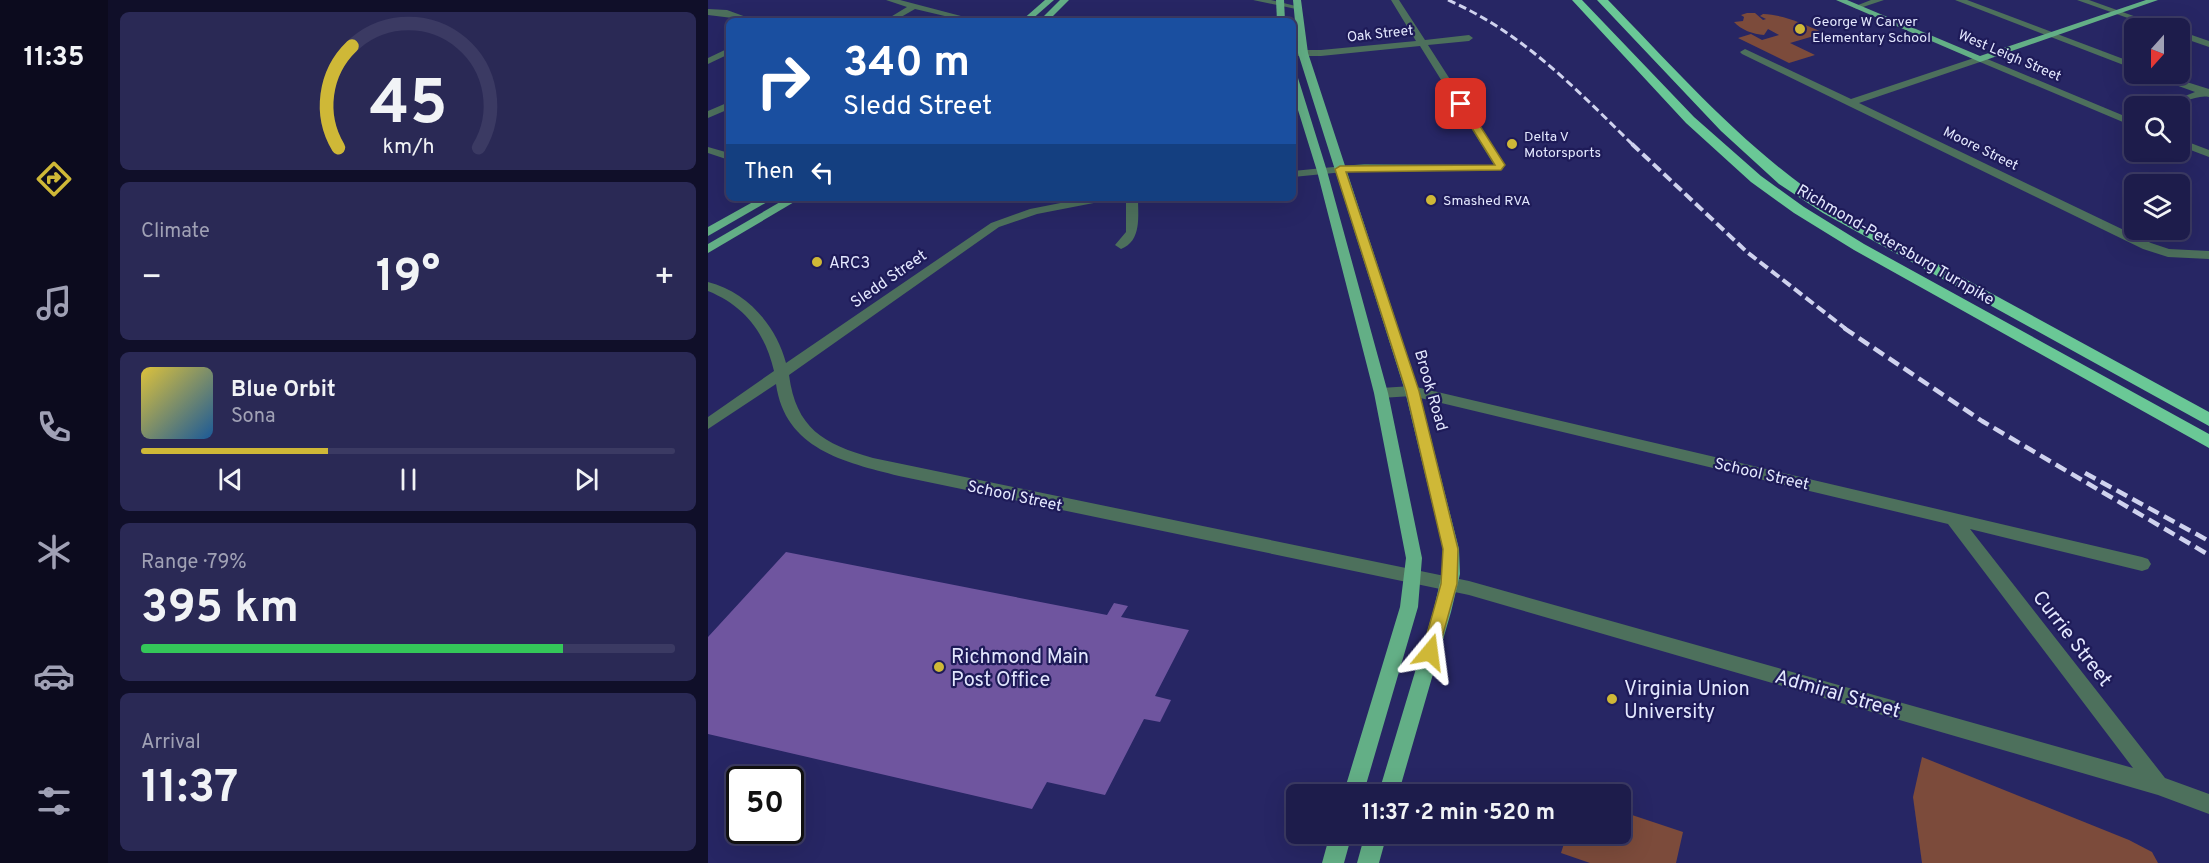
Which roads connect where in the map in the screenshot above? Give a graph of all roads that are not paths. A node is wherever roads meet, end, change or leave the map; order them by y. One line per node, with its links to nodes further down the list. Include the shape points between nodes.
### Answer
1 (890, 0): 15 (street)
2 (1065, 0): 23 (main road)
3 (1257, 0): 13 (street)
4 (1395, 0): 29 (street)
5 (1577, 0): 66 (highway, Richmond-Petersburg Turnpike, via 1690,120 1756,179 1799,210)
6 (1602, 0): 64 (highway, Richmond-Petersburg Turnpike, via 1725,128 1784,181 1828,210)
7 (1840, 0): 16 (main road, West Leigh Street)
8 (1880, 0): 16 (street)
9 (1959, 0): 26 (street)
10 (2080, 0): 18 (street)
11 (2154, 0): 18 (main road)
12 (1046, 2): 22 (main road)
13 (1280, 2): 14 (street); 24 (main road)
14 (1296, 3): 33 (main road, Brook Road)
15 (914, 6): 20 (street); 21 (street)
16 (1857, 7): 34 (main road, West Leigh Street)
17 (708, 12): 19 (street)
18 (2117, 13): 25 (street); 26 (main road)
19 (743, 18)
20 (893, 18)
21 (964, 18)
22 (1028, 18)
23 (1045, 18)
24 (1281, 18)
25 (2132, 18)
26 (2052, 35): 34 (main road); 36 (street)
27 (2190, 37): 30 (street)
28 (1469, 38): 29 (street, Oak Street)
29 (1423, 43): 33 (street, Oak Street); 49 (street, via 1500,165)
30 (2209, 44)
31 (726, 52): 35 (street)
32 (1745, 52): 41 (street, Moore Street)
33 (1298, 53): 49 (main road, Brook Road)
34 (1980, 59): 41 (street); 44 (street, West Leigh Street)
35 (708, 61)
36 (2124, 62)
37 (2183, 84): 39 (street)
38 (1296, 88): 50 (main road)
39 (2207, 92): 40 (street)
40 (2190, 98)
41 (1852, 102): 59 (street, Moore Street, via 2147,246 2168,253)
42 (726, 106): 43 (street)
43 (708, 115)
44 (2124, 118)
45 (2190, 146): 47 (street)
46 (708, 150): 48 (street)
47 (2209, 154)
48 (726, 156)
49 (1340, 169): 50 (street); 62 (main road, Brook Road)
50 (1322, 171): 51 (street); 63 (main road)
51 (1296, 174)
52 (763, 201): 56 (main road)
53 (790, 201): 58 (main road)
54 (1088, 201): 61 (street, Sledd Street, via 1034,211 995,225)
55 (1132, 201): 57 (street, via 1132,232)
56 (708, 232)
57 (1121, 245)
58 (708, 249)
59 (2209, 255)
60 (708, 285): 61 (street, School Street, via 731,296 760,321 775,347)
61 (781, 372): 65 (street, Sledd Street); 69 (street, School Street, via 786,403 801,427 832,450 859,460)
62 (1412, 391): 63 (street, School Street); 67 (street, School Street); 70 (main road, Brook Road, via 1449,538)
63 (1380, 393): 69 (main road, via 1409,525)
64 (2209, 420)
65 (708, 424)
66 (2209, 442)
67 (1952, 518): 68 (street, School Street); 73 (street, Currie Street)
68 (2142, 564)
69 (1414, 578): 70 (street, Admiral Street); 71 (main road, via 1409,607)
70 (1449, 584): 72 (main road, Brook Road); 73 (street, Admiral Street)
71 (1356, 784)
72 (1391, 784)
73 (2158, 785): 74 (street, Admiral Street); 75 (street, Admiral Street)
74 (2209, 794)
75 (2209, 804)
76 (1338, 844): 78 (main road)
77 (1373, 844): 79 (main road)
78 (1333, 863)
79 (1368, 863)

